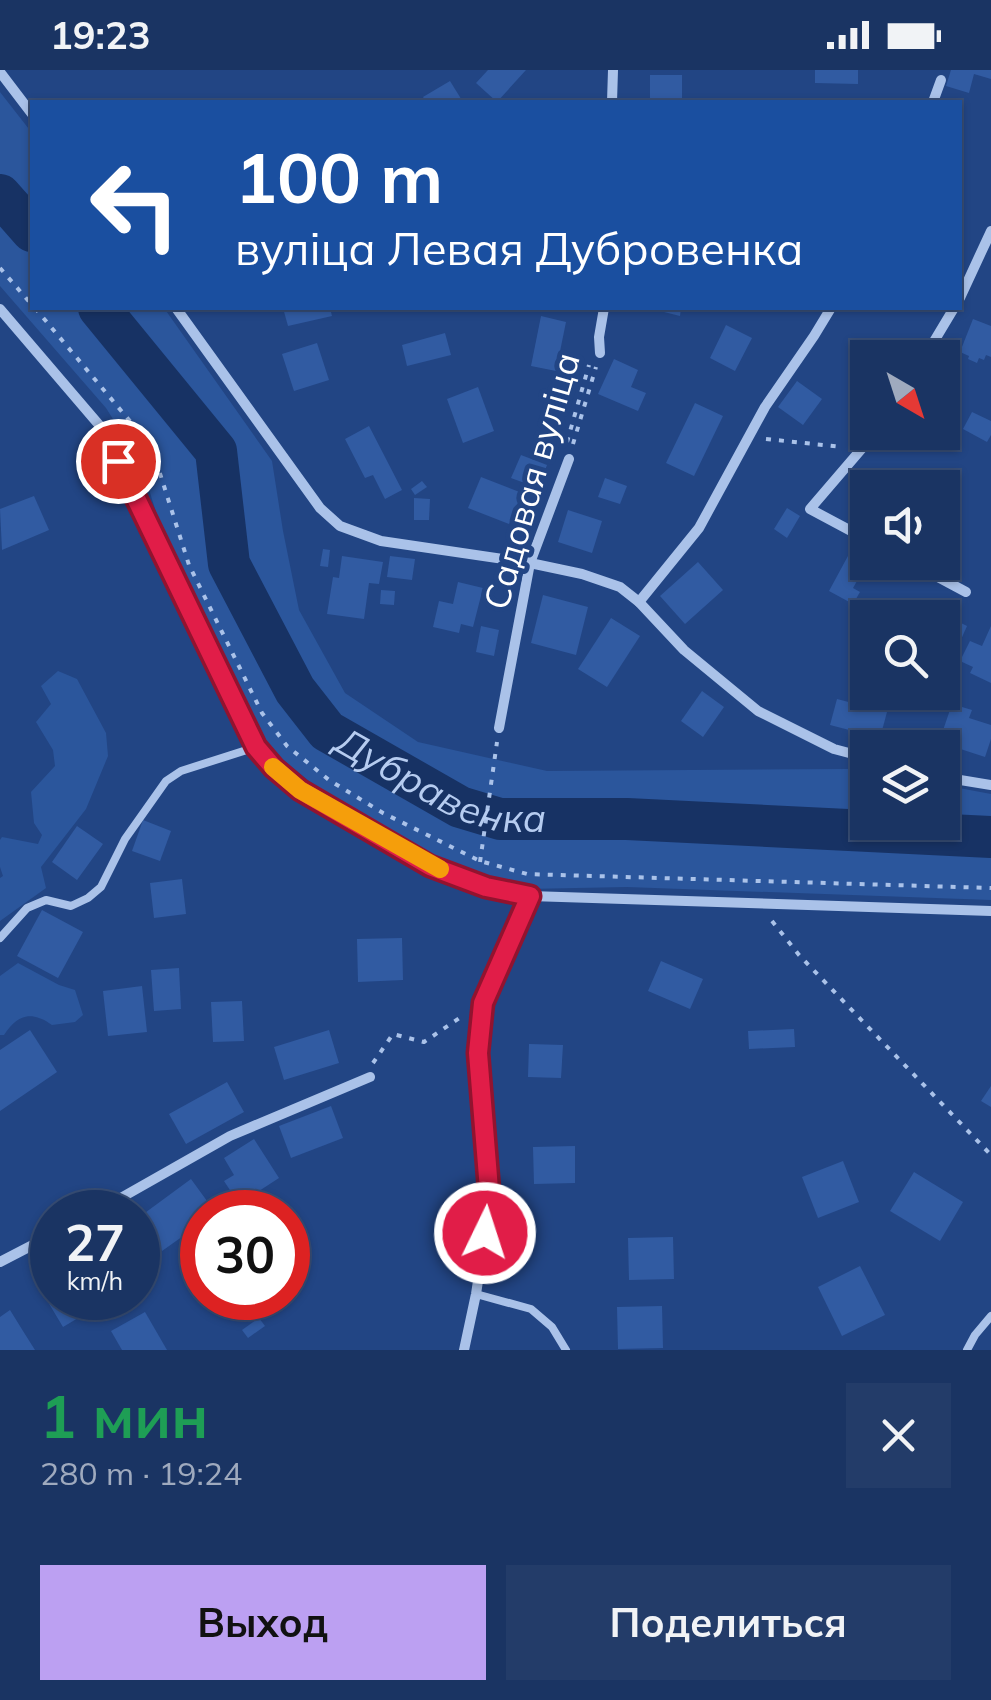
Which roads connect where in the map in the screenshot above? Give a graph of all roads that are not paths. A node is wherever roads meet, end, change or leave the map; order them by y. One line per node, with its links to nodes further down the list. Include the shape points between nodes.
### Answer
1 (614, 70): 4 (street)
2 (0, 72): 6 (street)
3 (941, 80): 5 (street)
4 (612, 100)
5 (934, 100)
6 (30, 111)
7 (991, 231): 8 (street)
8 (962, 294)
9 (0, 309): 24 (street, via 100,426)
10 (177, 310): 19 (street, via 320,508 340,526 381,541)
11 (604, 310): 15 (street, Садовая вуліца)
12 (829, 310): 22 (street, via 765,406 699,528)
13 (953, 310): 14 (street)
14 (935, 340)
15 (600, 352)
16 (861, 450): 18 (street, via 810,509)
17 (566, 465): 19 (street, Садовая вуліца)
18 (850, 530)
19 (530, 563): 22 (street, via 601,580); 23 (street, Садовая вуліца)
20 (944, 580): 21 (street)
21 (966, 592)
22 (639, 602): 25 (street, via 684,650 758,711)
23 (499, 728)
24 (256, 747): 28 (street, via 300,790 430,866); 30 (lane, via 166,781 124,839 101,888 71,906 46,900 27,908)
25 (850, 753)
26 (960, 780): 27 (street)
27 (991, 784)
28 (530, 896): 29 (street); 35 (street, via 483,1003 478,1053 490,1202)
29 (991, 911)
30 (0, 938)
31 (370, 1077): 32 (street, via 230,1136)
32 (135, 1190)
33 (30, 1246): 34 (street)
34 (0, 1262)
35 (476, 1294): 37 (street); 38 (lane, via 531,1310 552,1326)
36 (991, 1316): 39 (lane)
37 (464, 1350)
38 (566, 1350)
39 (967, 1350)

